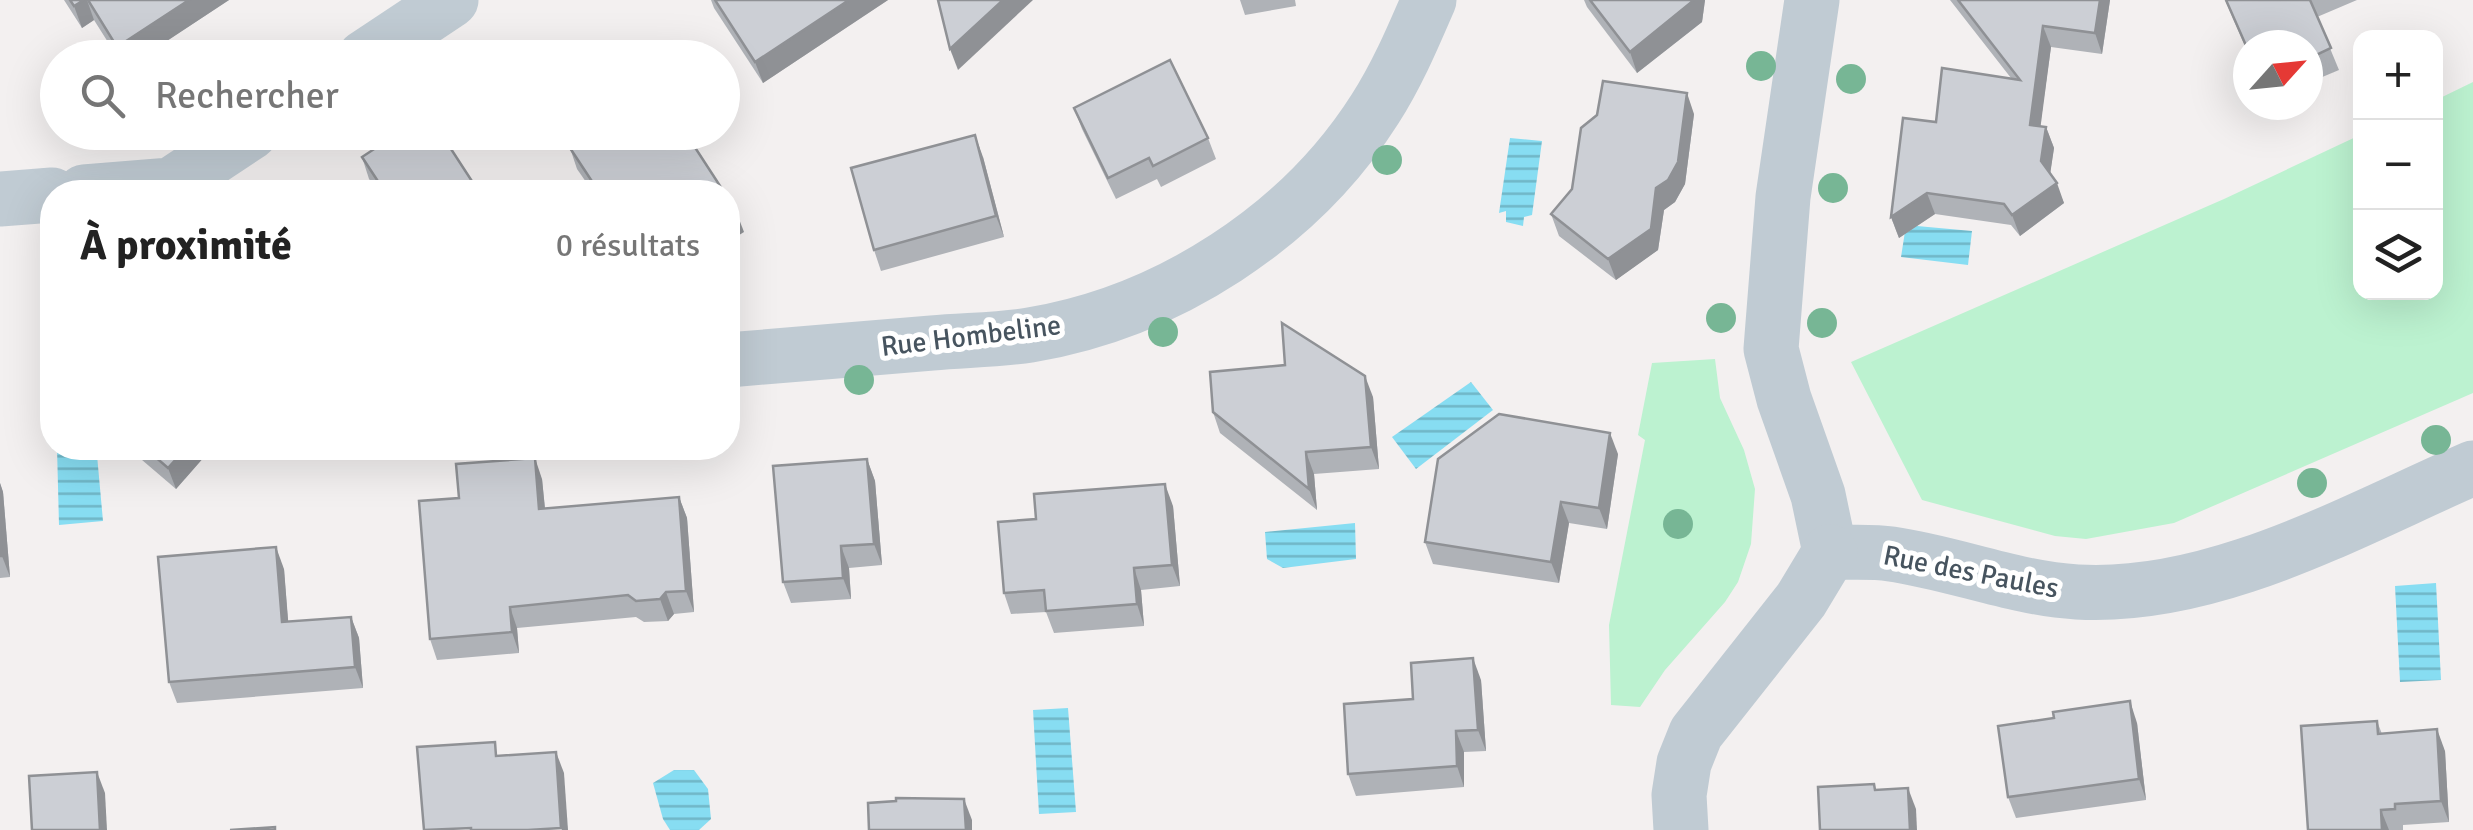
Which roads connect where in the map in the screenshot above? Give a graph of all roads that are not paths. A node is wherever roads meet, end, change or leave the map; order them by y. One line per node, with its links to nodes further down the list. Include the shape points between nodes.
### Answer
1 (451, 0): 4 (street)
2 (1429, 0): 9 (street, Rue Hombeline, via 1375,109 1338,160 1286,212 1188,281 1142,302 1029,335)
3 (1812, 0): 11 (street, via 1783,197 1772,348)
4 (391, 40)
5 (227, 150): 6 (street)
6 (187, 180)
7 (40, 196): 8 (street)
8 (0, 199)
9 (740, 359)
10 (2473, 468): 11 (street, Rue des Paules, via 2256,563 2136,592 2027,588 1890,554)
11 (1830, 552): 12 (street, via 1801,600 1696,733 1681,779)
12 (1681, 830)

